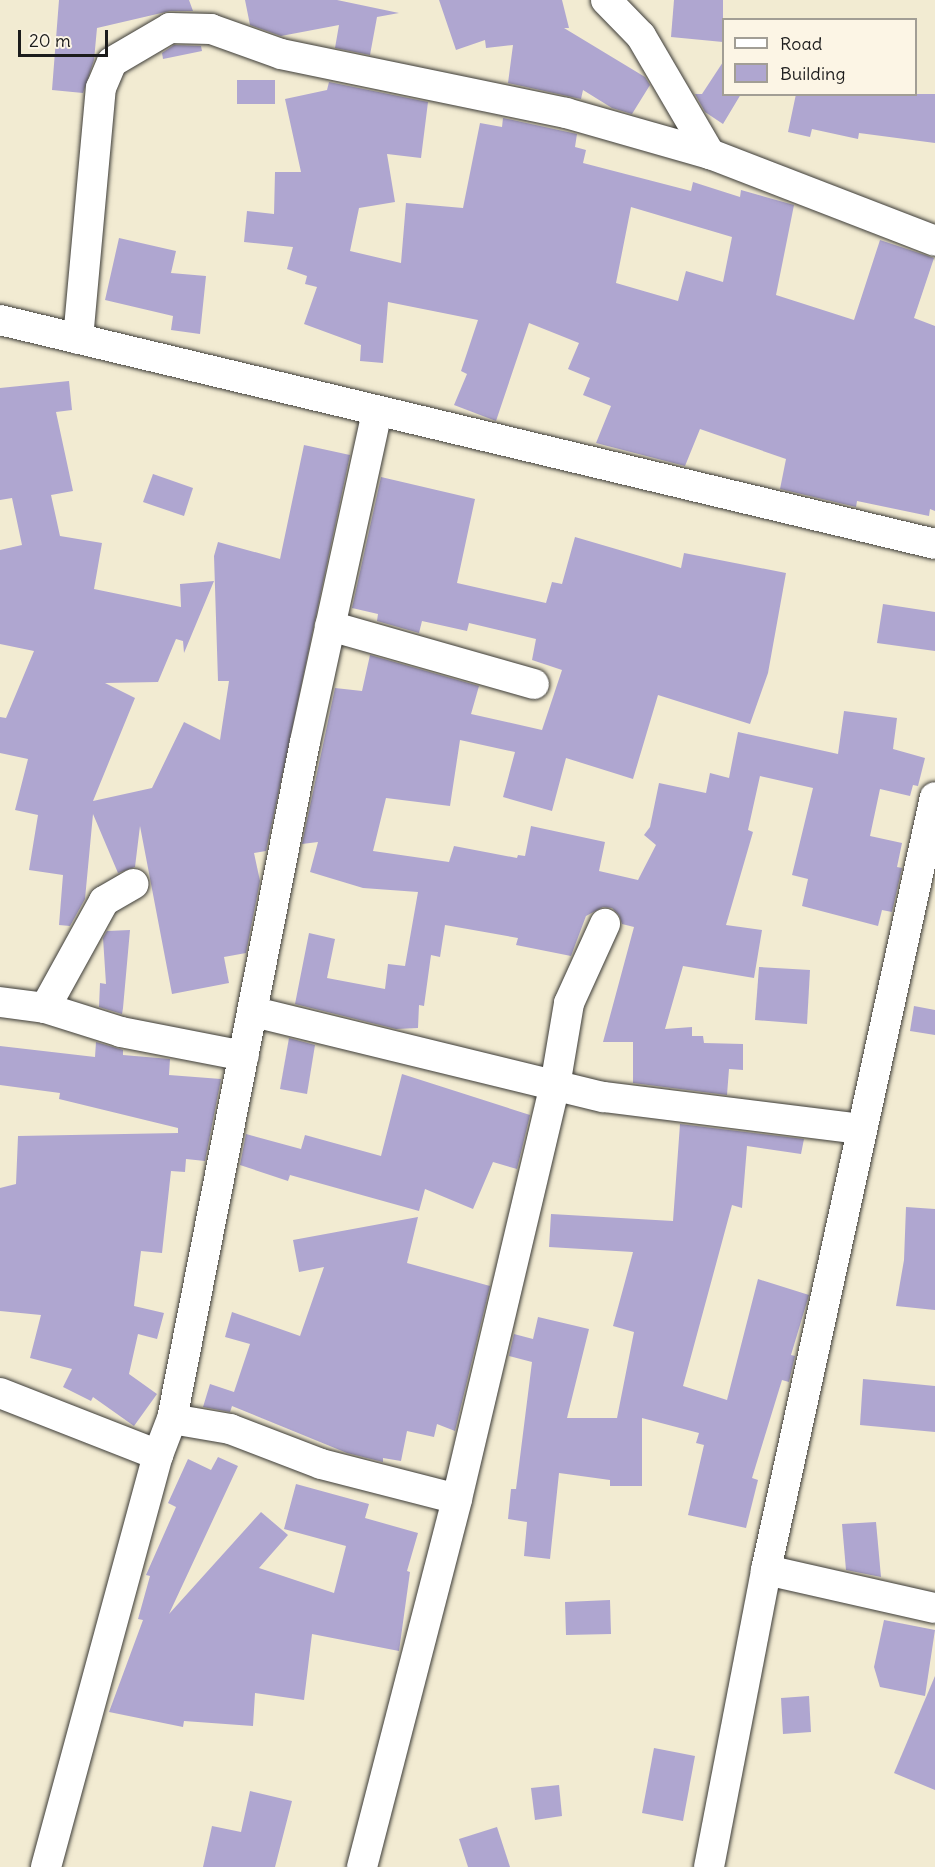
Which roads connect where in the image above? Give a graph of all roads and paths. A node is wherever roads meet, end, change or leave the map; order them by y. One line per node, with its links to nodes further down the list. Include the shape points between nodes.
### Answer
1 (606, 0): 2 (street, via 641,36)
2 (710, 153): 3 (street); 5 (street, via 566,113 281,54 211,28 170,28 112,62 101,88)
3 (935, 241)
4 (0, 320): 5 (street)
5 (78, 339): 6 (street)
6 (377, 413): 7 (street); 8 (street)
7 (935, 544)
8 (330, 627): 9 (street); 15 (street)
9 (534, 684)
10 (935, 797): 18 (street)
11 (134, 884): 14 (street, via 104,902)
12 (605, 924): 17 (street, via 569,1003)
13 (0, 1002): 14 (street)
14 (45, 1008): 16 (street, via 121,1032)
15 (254, 1012): 16 (street); 17 (street)
16 (244, 1056): 20 (street)
17 (555, 1086): 18 (street, via 604,1097); 22 (street)
18 (860, 1129): 23 (street)
19 (0, 1393): 21 (street)
20 (172, 1419): 21 (street); 22 (street, via 230,1429 321,1464)
21 (158, 1455): 25 (street)
22 (457, 1499): 26 (street)
23 (766, 1570): 24 (street); 27 (street)
24 (935, 1608)
25 (46, 1867)
26 (362, 1867)
27 (709, 1867)

